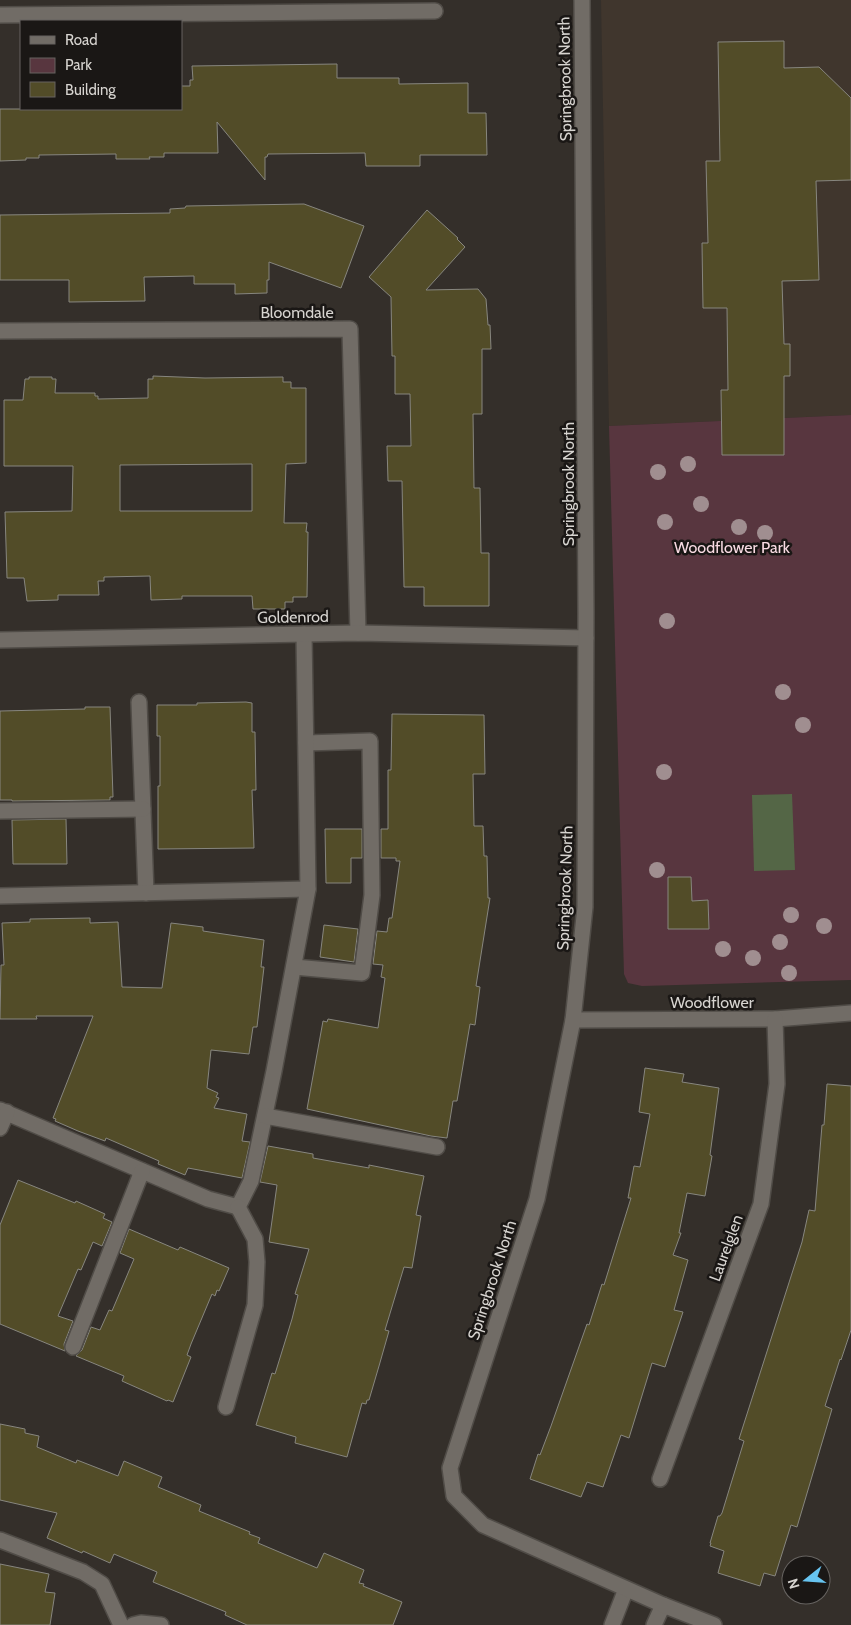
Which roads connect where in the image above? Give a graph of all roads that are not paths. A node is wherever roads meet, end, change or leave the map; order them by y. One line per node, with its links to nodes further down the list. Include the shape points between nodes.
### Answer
1 (582, 0): 8 (street, Springbrook North)
2 (129, 7): 3 (street); 4 (street)
3 (435, 11)
4 (0, 15)
5 (0, 331): 6 (street, Bloomdale, via 350,329)
6 (358, 633): 7 (street, Goldenrod); 8 (street, Goldenrod)
7 (304, 634): 9 (street, Goldenrod); 11 (street)
8 (586, 638): 19 (street, Springbrook North, via 585,907)
9 (0, 640)
10 (139, 702): 12 (street)
11 (306, 743): 14 (street); 17 (street, via 370,741 372,895 362,974)
12 (143, 809): 13 (street); 15 (street)
13 (0, 811)
14 (308, 889): 15 (street); 17 (street)
15 (146, 892): 16 (street)
16 (0, 896)
17 (294, 967): 22 (street)
18 (851, 1013): 20 (street, Woodflower)
19 (573, 1020): 20 (street, Woodflower); 31 (street, Springbrook North, via 537,1199 450,1468 454,1496 483,1525)
20 (775, 1020): 29 (street, Laurelglen, via 777,1084 761,1204)
21 (3, 1111): 23 (street); 25 (street)
22 (265, 1116): 24 (street); 26 (street, via 252,1181)
23 (0, 1128)
24 (437, 1147)
25 (142, 1171): 26 (street, via 208,1199); 27 (street)
26 (238, 1207): 28 (street, via 255,1239 256,1305)
27 (73, 1347)
28 (226, 1407)
29 (660, 1478)
30 (0, 1540): 33 (street, via 83,1572 102,1584)
31 (626, 1588): 32 (street, Springbrook North); 36 (street)
32 (663, 1605): 37 (street); 38 (street, Springbrook North)
33 (121, 1625)
34 (132, 1625): 35 (street)
35 (161, 1625)
36 (612, 1625)
37 (654, 1625)
38 (714, 1625)

